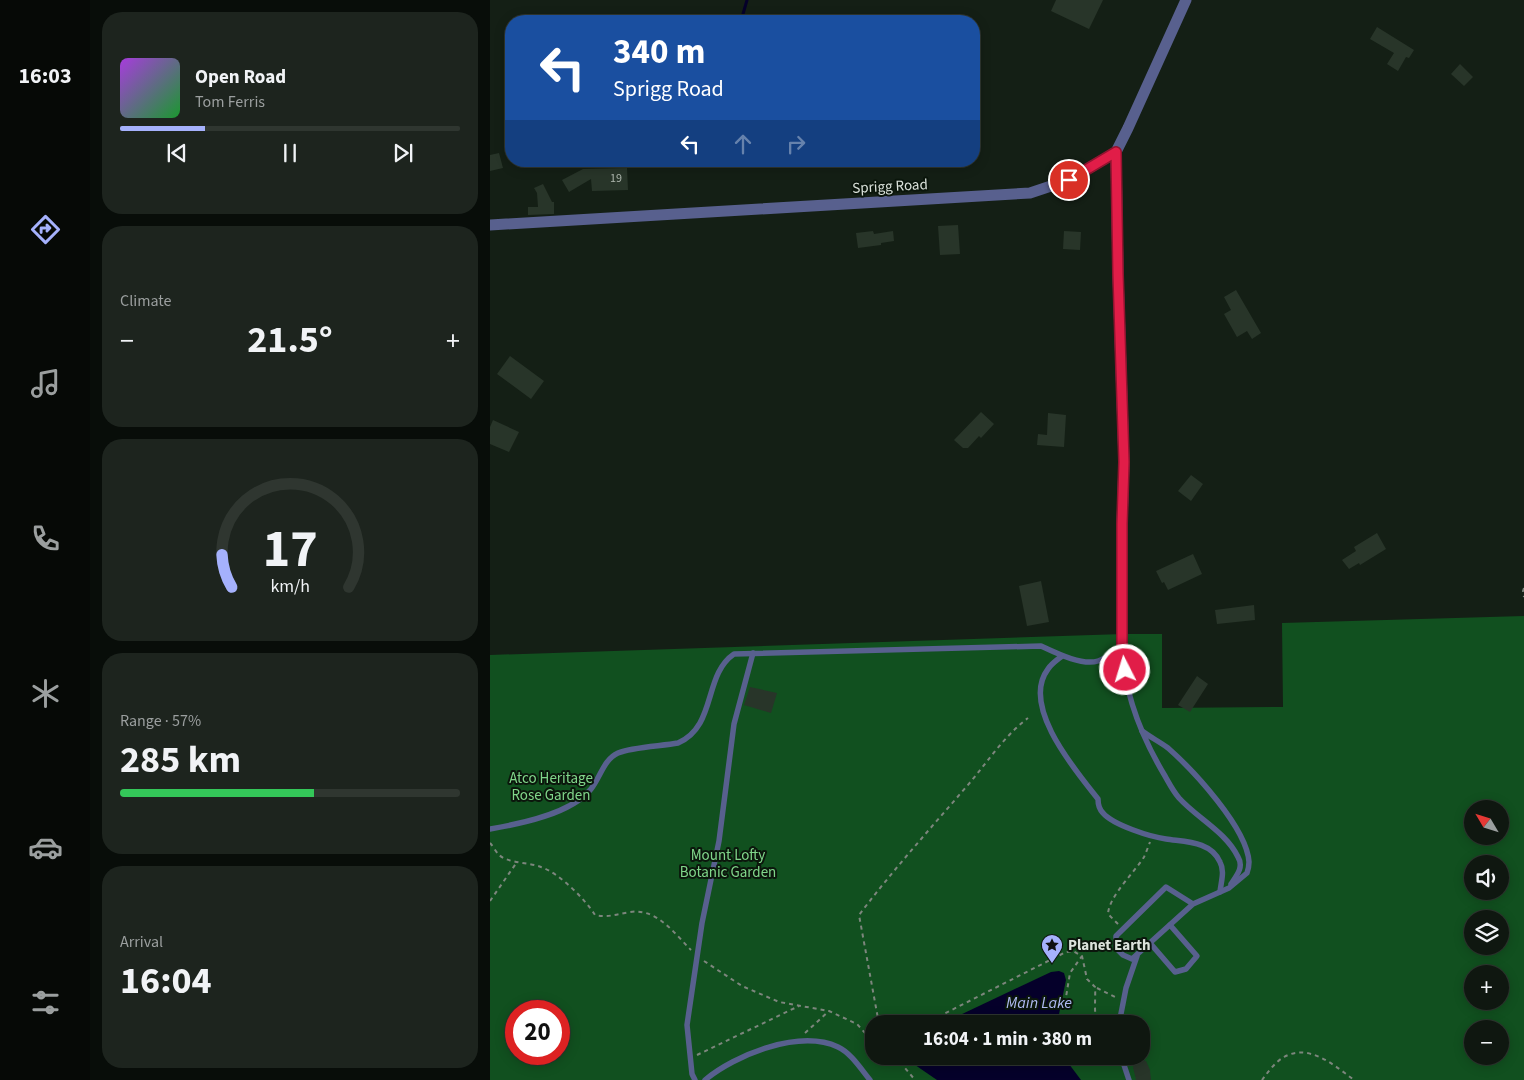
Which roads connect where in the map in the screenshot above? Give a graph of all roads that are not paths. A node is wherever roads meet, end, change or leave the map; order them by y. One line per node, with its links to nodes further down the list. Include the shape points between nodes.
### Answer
1 (1186, 0): 2 (street)
2 (1116, 152): 3 (street, Sprigg Road, via 1069,180 1030,193); 4 (street, via 1124,462)
3 (490, 225)
4 (1122, 647): 6 (lane, via 1093,662); 7 (lane, via 1126,682)
5 (753, 653): 6 (lane, via 1041,646); 8 (lane, via 734,654 725,660 702,720 686,740 678,744 619,752 608,762 591,789 572,805 511,826); 17 (lane, via 734,724 719,841 702,923 687,1025)
6 (1062, 656): 10 (lane, via 1048,669 1040,690 1044,715 1068,759 1098,799 1103,814 1153,836 1200,845 1215,853 1222,866)
7 (1142, 732): 9 (lane, via 1179,798 1223,837 1240,859 1240,872); 9 (lane, via 1166,747 1203,784 1240,835 1249,862 1247,873)
8 (490, 829)
9 (1229, 888): 10 (lane)
10 (1220, 892): 11 (lane)
11 (1193, 904): 12 (lane); 14 (lane, via 1166,887 1116,936 1116,948 1123,955 1132,959)
12 (1170, 924): 13 (lane); 13 (lane, via 1197,956 1186,969 1175,972)
13 (1150, 943): 14 (lane)
14 (1137, 954): 15 (lane)
15 (1120, 1015)
16 (1124, 1065): 20 (lane)
17 (695, 1080)
18 (704, 1080): 19 (lane, via 747,1054 808,1040 840,1048)
19 (870, 1080)
20 (1129, 1080)

